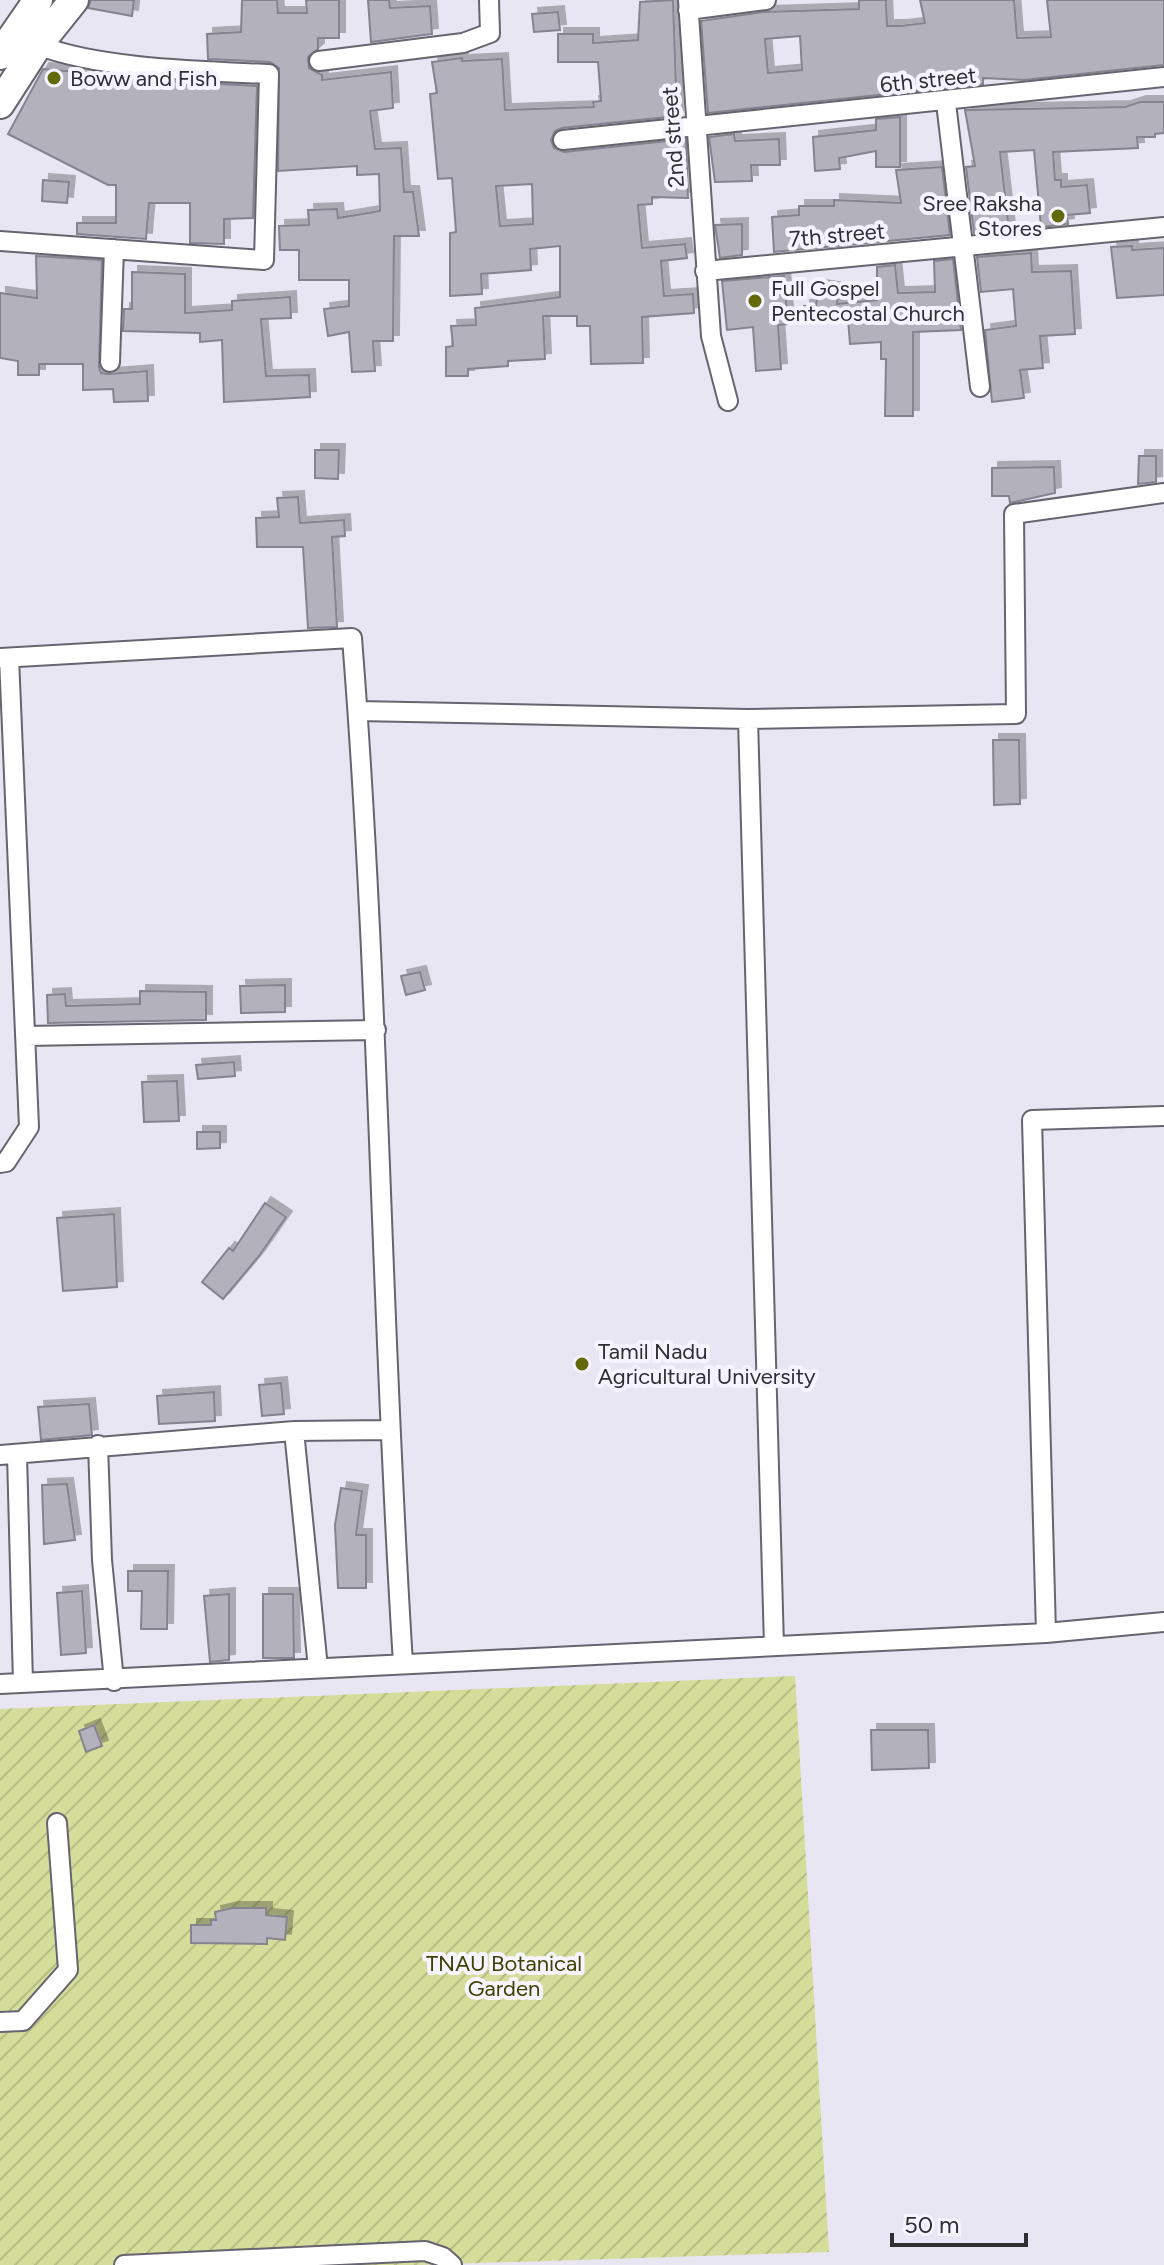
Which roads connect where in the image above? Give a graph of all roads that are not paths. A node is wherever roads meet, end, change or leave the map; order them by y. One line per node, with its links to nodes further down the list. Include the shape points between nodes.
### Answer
1 (38, 0): 7 (main road)
2 (74, 0): 6 (main road)
3 (489, 0): 8 (street, via 490,33 463,43)
4 (766, 0): 5 (street)
5 (688, 5): 12 (street, 2nd street)
6 (38, 45): 11 (main road); 17 (street, via 61,54 269,74 264,260)
7 (0, 55)
8 (319, 61)
9 (1164, 77): 10 (street, 6th street)
10 (946, 103): 12 (street, 6th street); 16 (street)
11 (0, 104)
12 (697, 126): 13 (street, 6th street); 18 (street, 2nd street)
13 (563, 140)
14 (1164, 227): 16 (street, 7th street)
15 (0, 241): 17 (street)
16 (963, 248): 18 (street, 7th street); 20 (street)
17 (114, 249): 19 (street)
18 (705, 271): 21 (street, 2nd street, via 711,336)
19 (110, 362)
20 (980, 387)
21 (728, 401)
22 (1164, 493): 25 (street, via 1014,514 1016,714)
23 (5, 658): 24 (street, via 352,638); 27 (street)
24 (358, 711): 25 (street); 26 (street)
25 (748, 719): 36 (street)
26 (376, 1030): 27 (street); 30 (street)
27 (25, 1036): 29 (street, via 29,1127 6,1162)
28 (1164, 1116): 35 (street, via 1032,1120)
29 (0, 1163)
30 (388, 1430): 31 (street); 37 (street)
31 (294, 1431): 32 (street); 38 (street)
32 (98, 1445): 33 (street); 39 (street)
33 (8, 1455): 40 (street)
34 (1164, 1622): 35 (street)
35 (1046, 1633): 36 (street)
36 (774, 1646): 37 (street)
37 (403, 1663): 38 (street)
38 (318, 1668): 39 (street)
39 (114, 1681): 40 (street)
40 (23, 1683): 41 (street)
41 (0, 1684)
42 (57, 1823): 43 (street, via 68,1970 23,2021)
43 (0, 2022)
44 (124, 2265): 45 (street, via 425,2251)
45 (452, 2265)

